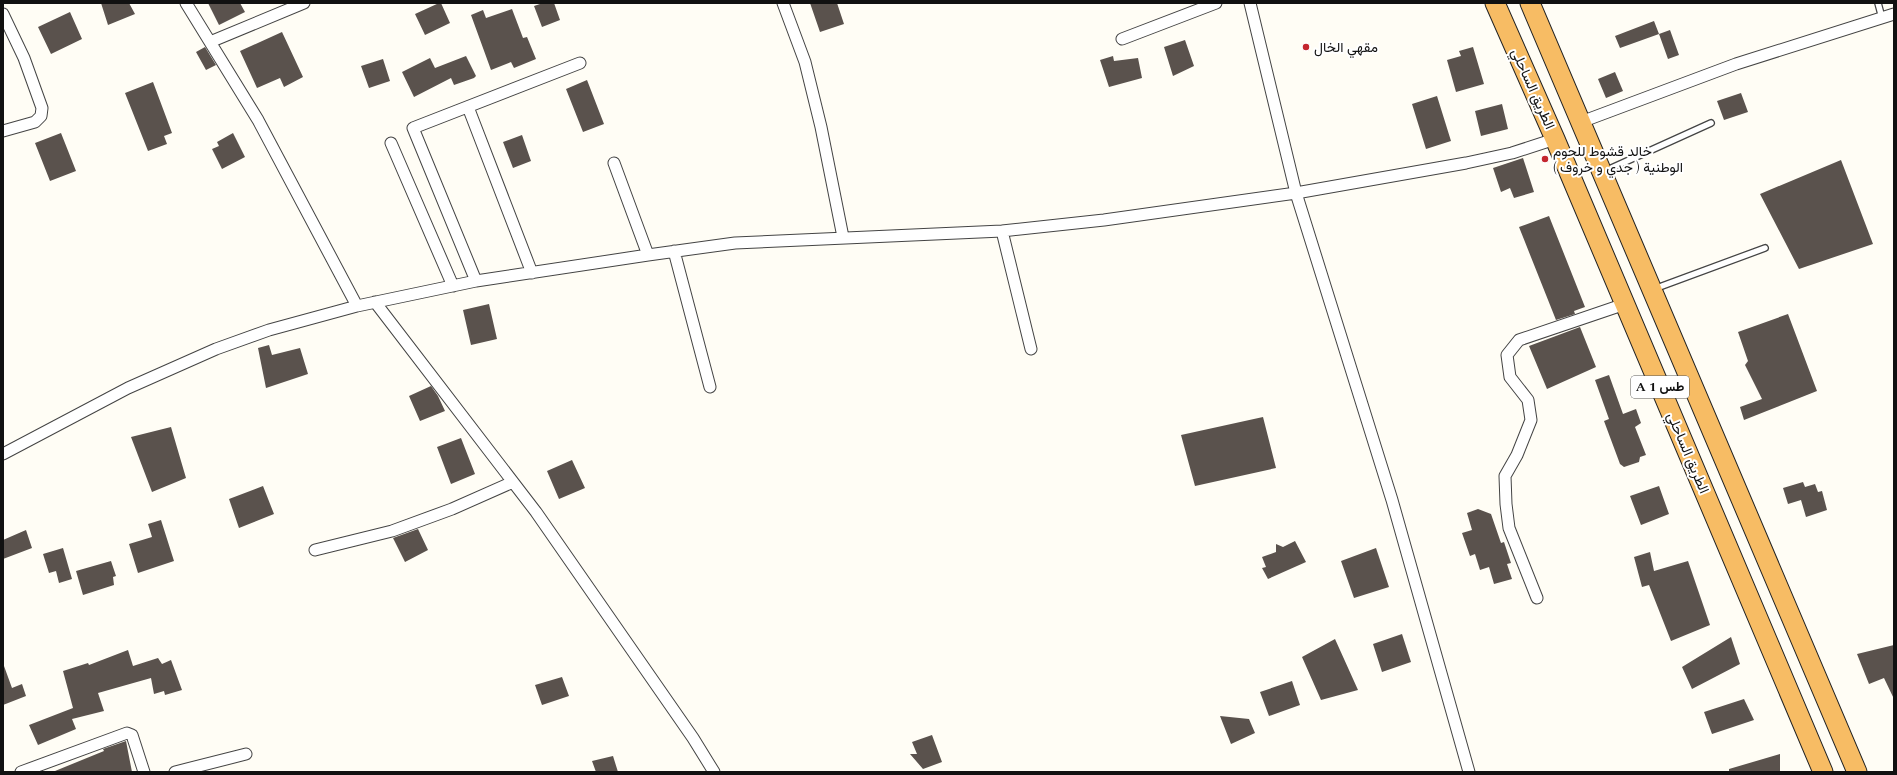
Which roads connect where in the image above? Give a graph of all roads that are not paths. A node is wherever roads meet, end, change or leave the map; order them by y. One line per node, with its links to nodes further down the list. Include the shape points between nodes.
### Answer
1 (186, 3): 13 (street)
2 (304, 3): 13 (street)
3 (783, 3): 25 (street, via 805,62)
4 (1216, 3): 12 (street)
5 (1250, 3): 23 (street)
6 (1495, 3): 19 (highway, الطريق الساحلي / A 1 طس)
7 (1530, 3): 16 (highway)
8 (1878, 3): 11 (lane)
9 (3, 14): 18 (street, via 24,58 42,108 41,116 35,122)
10 (1894, 14): 11 (street)
11 (1882, 18): 16 (street, via 1736,64)
12 (1122, 39)
13 (210, 42): 35 (street, via 258,120)
14 (580, 63): 15 (street)
15 (468, 107): 29 (street); 30 (street, via 414,126 413,130)
16 (1581, 122): 22 (highway)
17 (1711, 123): 22 (lane)
18 (3, 131)
19 (1555, 139): 23 (street, via 1512,153 1466,163); 34 (highway, الطريق الساحلي / A 1 طس)
20 (391, 143): 31 (street)
21 (614, 163): 28 (street)
22 (1603, 172): 32 (highway)
23 (1296, 193): 24 (street, via 1096,221); 47 (street, via 1392,500)
24 (1002, 231): 25 (street); 36 (street)
25 (843, 237): 27 (street)
26 (1765, 248): 32 (lane)
27 (674, 251): 28 (street); 37 (street)
28 (648, 254): 29 (street)
29 (532, 273): 30 (street)
30 (476, 281): 31 (street)
31 (453, 286): 33 (street)
32 (1652, 290): 49 (highway)
33 (375, 302): 35 (street); 39 (street)
34 (1625, 304): 41 (street, via 1519,340 1507,356 1510,377 1528,400 1531,420 1517,455 1505,476 1506,504 1509,528); 48 (highway, الطريق الساحلي / A 1 طس)
35 (357, 306): 38 (street, via 269,330 216,349 128,388)
36 (1030, 349)
37 (710, 387)
38 (3, 454)
39 (513, 482): 40 (street, via 452,509 392,531); 46 (street, via 587,583)
40 (315, 550)
41 (1537, 598)
42 (246, 754): 45 (street)
43 (21, 772): 44 (street, via 127,733 132,735)
44 (144, 772)
45 (175, 772)
46 (714, 772)
47 (1469, 772)
48 (1823, 772)
49 (1858, 772)

